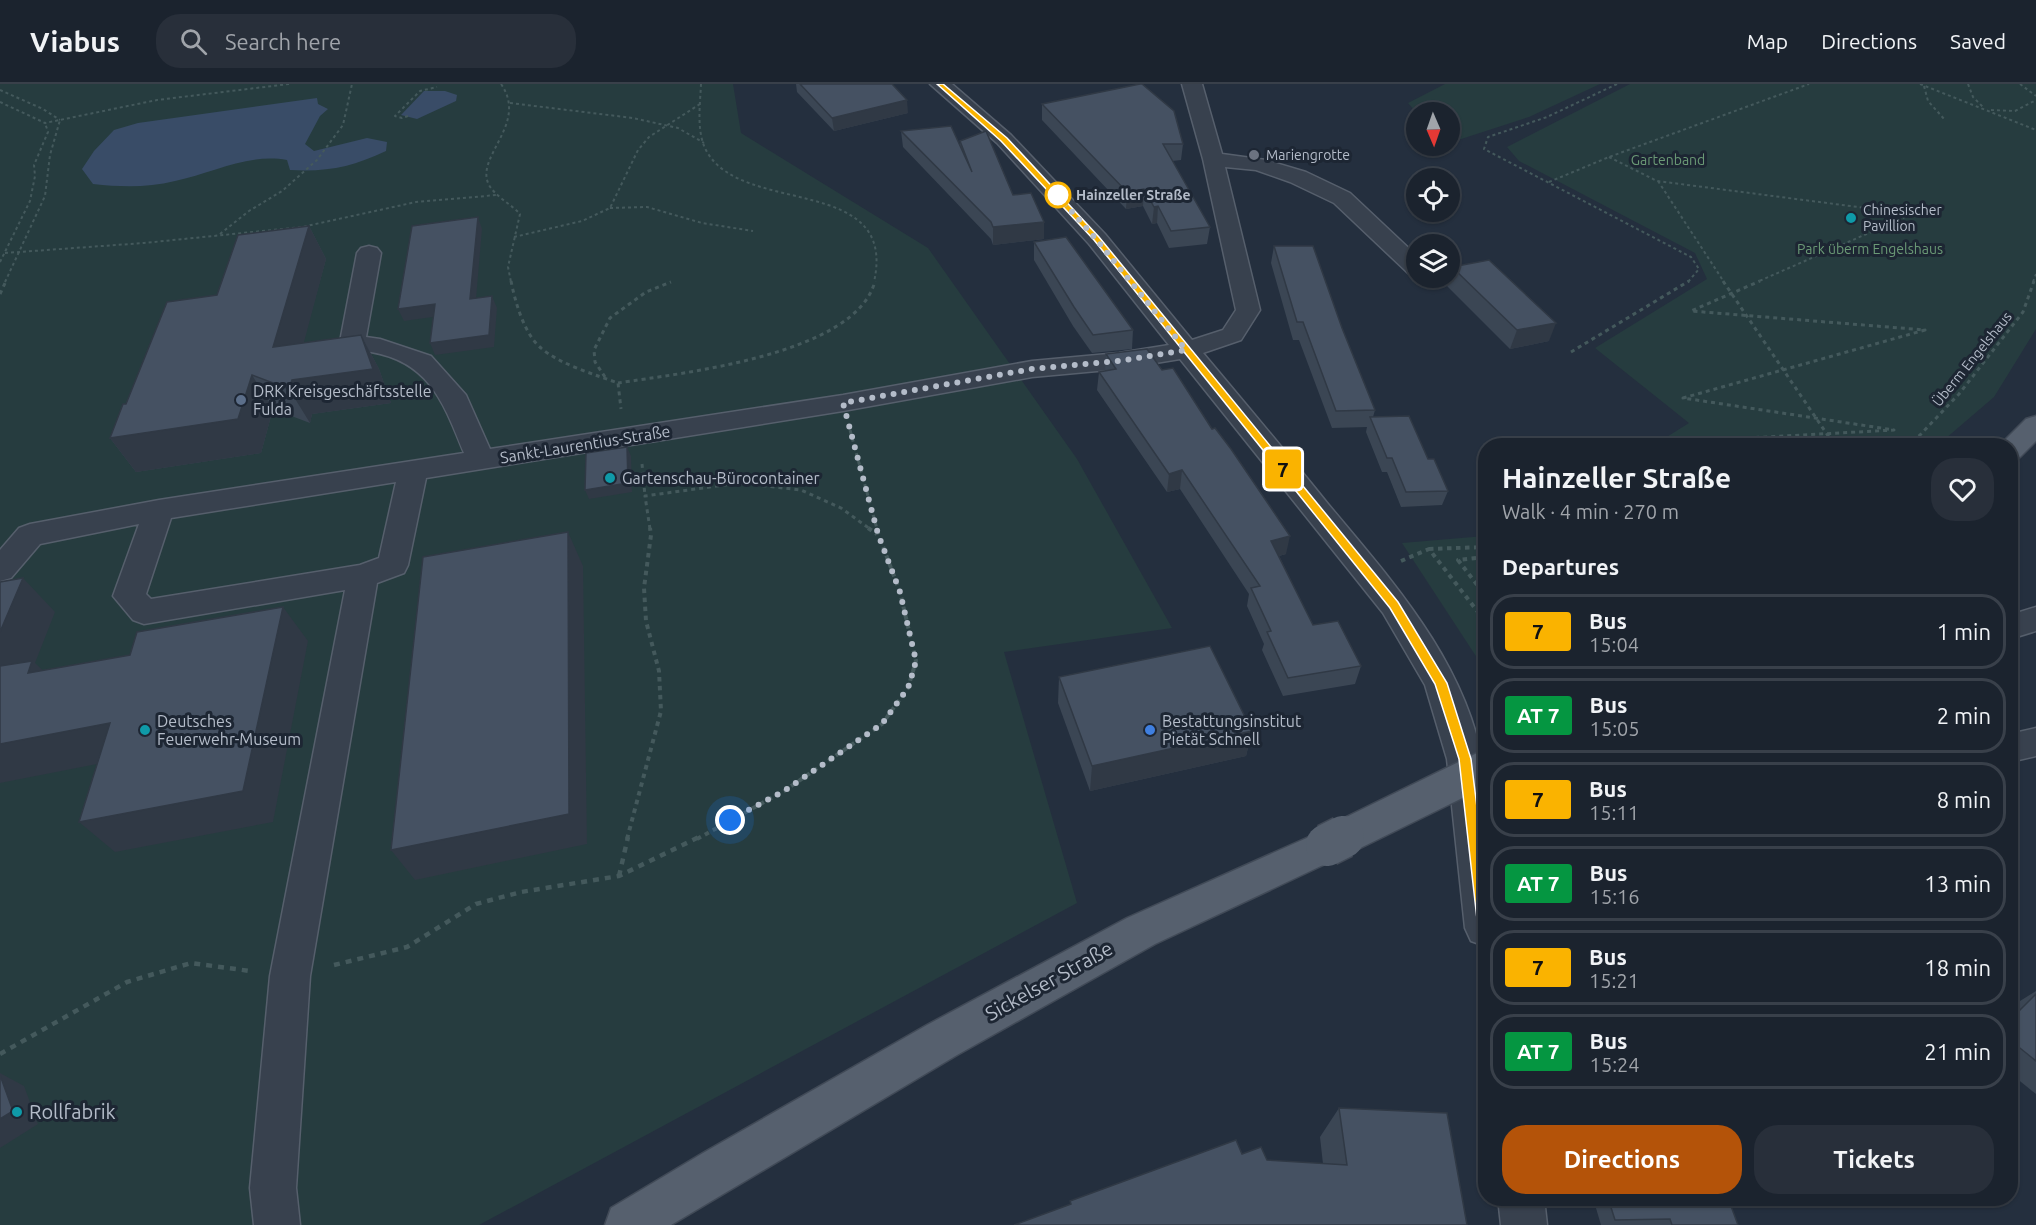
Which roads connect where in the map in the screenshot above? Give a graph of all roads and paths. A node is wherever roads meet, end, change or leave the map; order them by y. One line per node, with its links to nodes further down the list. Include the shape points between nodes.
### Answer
1 (289, 84): 20 (path, via 157,100)
2 (352, 84): 33 (path, via 343,125 317,160 282,191)
3 (501, 84): 16 (path, via 508,90)
4 (701, 84): 17 (path)
5 (940, 84): 45 (street, via 997,132 1066,204)
6 (1192, 84): 27 (street)
7 (1617, 84): 29 (path, via 1547,117 1488,137 1485,149)
8 (1809, 84): 26 (path)
9 (1968, 84): 18 (path, via 1973,97)
10 (2020, 84): 14 (path)
11 (1922, 85): 18 (path); 21 (path, via 1928,101)
12 (437, 87): 19 (path, via 420,91 396,116)
13 (0, 90): 20 (path)
14 (2036, 98): 18 (path, via 2015,111)
15 (0, 102): 22 (path)
16 (510, 103): 23 (path); 30 (path, via 508,118 486,169 489,187)
17 (700, 104): 23 (path); 25 (path)
18 (1986, 109): 24 (path)
19 (408, 116)
20 (60, 120): 22 (path); 35 (path, via 45,196)
21 (1945, 120)
22 (45, 123): 36 (path, via 48,132 34,165 32,193)
23 (664, 125): 25 (path, via 693,135); 31 (path, via 638,150)
24 (2036, 130)
25 (705, 144): 49 (path, via 720,166 748,182 845,213 866,227 878,254 872,289 858,311 827,333 785,351)
26 (1609, 157): 28 (path); 29 (path)
27 (1213, 159): 38 (street, via 1259,164 1342,198); 45 (street, via 1248,310 1232,334)
28 (1658, 181): 42 (path); 42 (path, via 1912,214)
29 (1548, 182): 46 (path, via 1691,256 1699,269 1686,284)
30 (497, 195): 33 (path, via 416,202 302,227); 34 (path, via 520,214)
31 (610, 208): 32 (path, via 647,207 702,223); 34 (path, via 582,221)
32 (753, 231)
33 (220, 234): 35 (path)
34 (514, 237): 48 (path, via 508,267 517,311 540,348)
35 (21, 251): 36 (path); 43 (path)
36 (5, 253): 39 (path)
37 (369, 253): 59 (street, via 352,347 371,344 422,361 453,395)
38 (1406, 259)
39 (0, 262)
40 (2036, 274): 57 (path, Überm Engelshaus, via 2023,312 1959,394)
41 (671, 282): 48 (path, via 646,292 610,318 594,350 595,362)
42 (1731, 293): 44 (path); 44 (path, via 1691,311)
43 (0, 294)
44 (1745, 315): 47 (path); 47 (path, via 1925,330)
45 (1186, 350): 50 (street, Sankt-Laurentius-Straße, via 1032,369); 67 (street)
46 (1571, 352)
47 (1785, 370): 52 (path); 52 (path, via 1683,398)
48 (606, 378): 49 (path)
49 (618, 383): 51 (path)
50 (843, 403): 59 (street, Sankt-Laurentius-Straße); 62 (path)
51 (621, 417)
52 (1816, 418): 54 (path); 54 (path, via 1894,430)
53 (2036, 426): 58 (main road)
54 (1830, 435): 55 (path); 56 (path)
55 (1759, 438)
56 (1831, 438)
57 (1916, 438)
58 (2018, 443)
59 (481, 460): 60 (street, Sankt-Laurentius-Straße)
60 (412, 472): 61 (street, Sankt-Laurentius-Straße); 68 (street, via 393,565)
61 (159, 510): 66 (street, Sankt-Laurentius-Straße, via 30,535); 68 (street, via 129,596 144,612)
62 (878, 534): 77 (path, via 900,592 916,661 908,688 882,724 784,791); 77 (path, via 841,508 801,490 740,483 645,496 651,535 644,588 646,621 659,670 661,711)
63 (1478, 548): 64 (path)
64 (1429, 549): 67 (path); 70 (path)
65 (1478, 558): 69 (path, via 1458,560)
66 (0, 570)
67 (1366, 573): 76 (street, via 1394,605 1441,683 1465,759)
68 (363, 576): 78 (street)
69 (1478, 586)
70 (1478, 612)
71 (2036, 619): 72 (street)
72 (2018, 625)
73 (2036, 742): 74 (street)
74 (2018, 746)
75 (1478, 771): 82 (main road, Sickelser Straße, bridge, via 1142,931 932,1046)
76 (1478, 845)
77 (619, 876): 78 (path, via 521,892 476,904 407,947)
78 (290, 976): 79 (path, via 191,963 127,982); 81 (street, via 273,1188)
79 (0, 1054)
80 (1522, 1206): 83 (street)
81 (277, 1225)
82 (628, 1225)
83 (1524, 1225)

